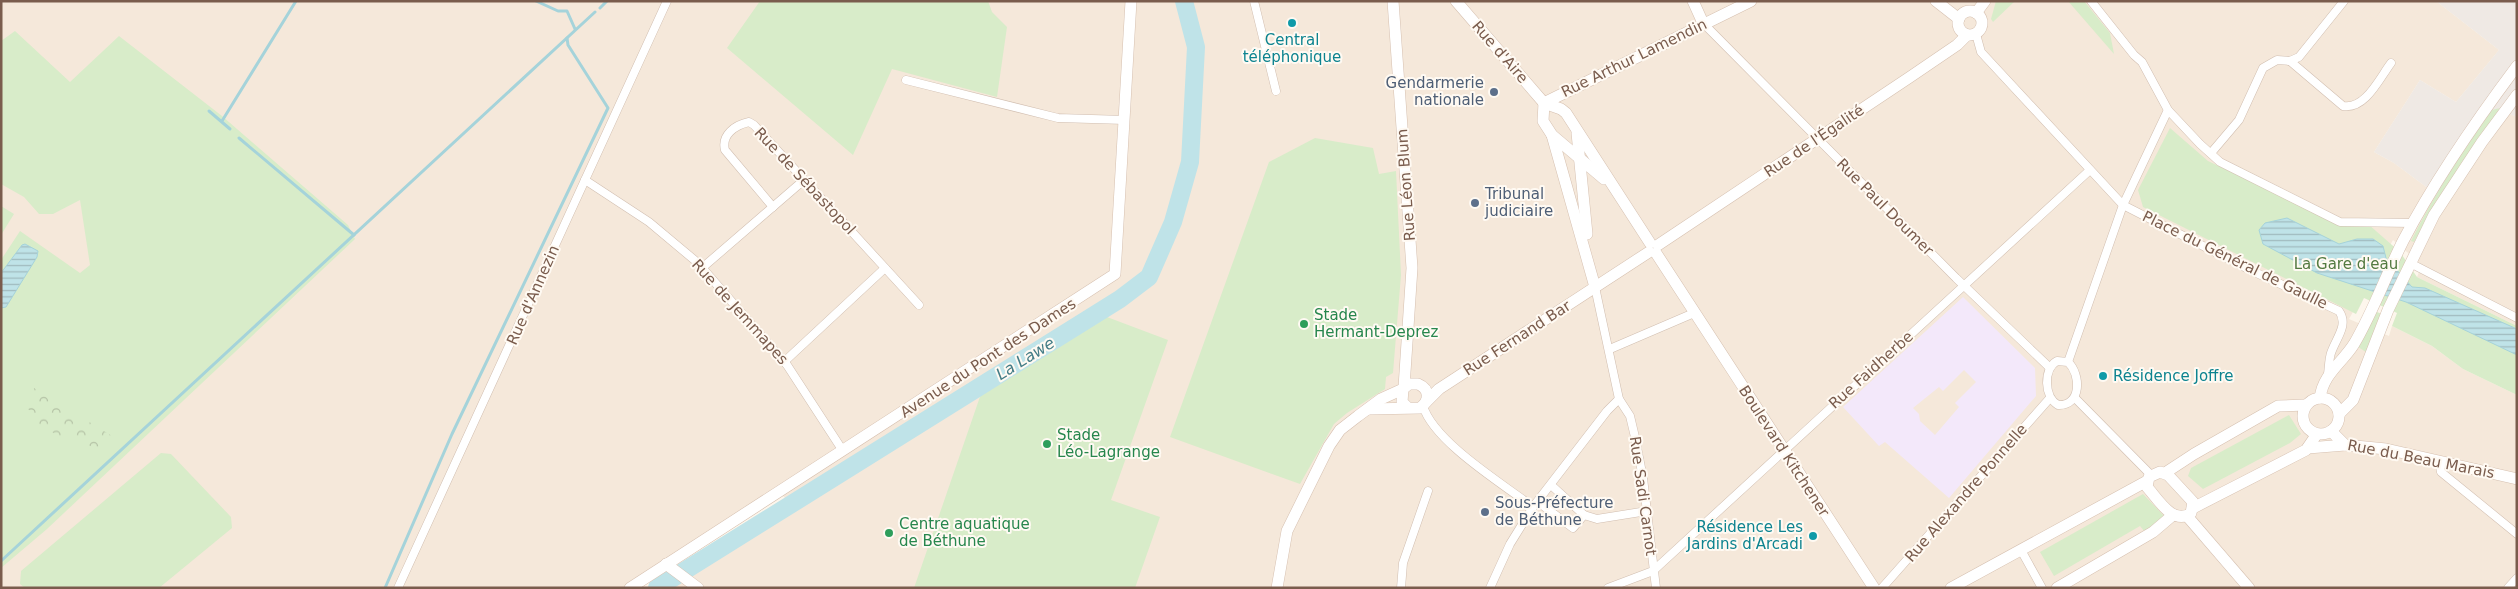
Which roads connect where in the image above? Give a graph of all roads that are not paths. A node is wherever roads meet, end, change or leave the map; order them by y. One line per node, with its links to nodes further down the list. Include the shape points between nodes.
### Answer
1 (667, 1): 31 (street, Rue d'Annezin)
2 (1131, 1): 24 (street, Avenue du Pont des Dames)
3 (1254, 1): 20 (street)
4 (1393, 1): 52 (street, Rue Léon Blum, via 1412,268 1407,368)
5 (1456, 1): 22 (street, Rue d'Aire)
6 (1692, 1): 14 (street)
7 (1752, 1): 14 (street, Rue Arthur Lamendin)
8 (1936, 1): 13 (street)
9 (1985, 1): 12 (street)
10 (2091, 1): 23 (street, via 2142,62)
11 (2344, 1): 16 (street, via 2312,43 2299,57)
12 (1976, 13): 13 (street, via 1968,11); 15 (street, via 1982,25)
13 (1959, 19): 15 (street, via 1960,30)
14 (1703, 23): 22 (street, Rue Arthur Lamendin); 27 (street, Rue Paul Doumer)
15 (1971, 34): 27 (street, Rue de l'Égalité); 30 (street, Place du Général de Gaulle, via 1981,52)
16 (2290, 61): 17 (street, via 2343,106 2351,108 2360,104); 28 (street, via 2277,60 2263,68 2240,120)
17 (2391, 63)
18 (2517, 66): 36 (street, via 2464,140)
19 (906, 80): 24 (street, via 1058,118)
20 (1276, 91)
21 (2517, 95): 39 (street, via 2434,215)
22 (1544, 103): 25 (street, Boulevard Kitchener, via 1561,109); 26 (street, via 1543,121)
23 (2168, 110): 28 (street); 34 (street)
24 (1125, 120): 68 (street, Avenue du Pont des Dames, via 1115,274)
25 (1576, 128): 29 (street); 33 (street, Boulevard Kitchener)
26 (1552, 135): 29 (street); 38 (street)
27 (1818, 139): 37 (street, Rue de l'Égalité); 42 (street, Rue Paul Doumer)
28 (2211, 153): 36 (street, via 2220,162 2340,222 2382,220)
29 (1580, 159): 33 (street); 38 (street)
30 (2090, 170): 34 (street, Place du Général de Gaulle); 42 (street, Rue Faidherbe)
31 (585, 180): 40 (street, Rue de Jemmapes, via 649,222); 85 (street, Rue d'Annezin)
32 (804, 180): 35 (street); 35 (street, Rue de Sébastopol, via 749,122 726,136 725,150); 41 (street, Rue de Sébastopol)
33 (1611, 184): 37 (street, Boulevard Kitchener)
34 (2123, 205): 49 (street); 51 (street, Place du Général de Gaulle, via 2339,311 2344,317 2344,324 2331,354)
35 (773, 207): 40 (street)
36 (2413, 223): 51 (street, via 2353,345)
37 (1653, 248): 43 (street, Rue de l'Égalité); 45 (street, Boulevard Kitchener)
38 (1591, 265): 43 (street)
39 (2408, 267): 46 (street); 62 (street, via 2353,400)
40 (702, 268): 48 (street, Rue de Jemmapes)
41 (885, 268): 44 (street, Rue de Sébastopol); 48 (street)
42 (1963, 285): 50 (street, Rue Paul Doumer); 67 (street, Rue Faidherbe)
43 (1595, 287): 47 (street, Rue Sadi Carnot); 53 (street, Rue Fernand Bar)
44 (919, 305)
45 (1694, 313): 47 (street); 67 (street, Boulevard Kitchener)
46 (2517, 318)
47 (1610, 349): 54 (street, Rue Sadi Carnot)
48 (785, 361): 68 (street, Rue de Jemmapes)
49 (2068, 362): 50 (street, via 2057,361); 56 (street, via 2075,372)
50 (2049, 367): 55 (street)
51 (2328, 375): 57 (street, via 2321,387)
52 (1411, 386): 53 (street); 58 (street, via 1427,393); 60 (street, via 1402,402); 61 (street, via 1381,399)
53 (1439, 389): 58 (street, Rue Fernand Bar)
54 (1619, 398): 73 (street); 76 (street, Rue Sadi Carnot, via 1632,423)
55 (2050, 398): 56 (street, via 2058,405 2067,406); 94 (street, Rue Alexandre Ponnelle)
56 (2075, 398): 71 (street)
57 (2320, 398): 59 (street); 62 (street, via 2334,404)
58 (1424, 404): 60 (street, via 1416,409); 75 (street, via 1429,422 1442,435)
59 (2306, 405): 64 (street, via 2302,415 2305,425); 70 (street, via 2278,406)
60 (1408, 408): 61 (street)
61 (1368, 409): 88 (street, via 1334,438 1292,519)
62 (2339, 414): 63 (street)
63 (2331, 431): 64 (street); 65 (street, Rue du Beau Marais)
64 (2317, 434): 66 (street)
65 (2345, 446): 66 (street); 69 (street, Rue du Beau Marais, via 2386,449)
66 (2308, 448): 77 (street)
67 (1783, 450): 83 (street, Rue Faidherbe); 93 (street, Boulevard Kitchener)
68 (843, 451): 82 (street, Avenue du Pont des Dames)
69 (2439, 461): 72 (street, Rue du Beau Marais); 80 (street, via 2441,472)
70 (2165, 473): 71 (street); 77 (street, via 2193,502)
71 (2149, 478): 79 (street, via 2147,487); 81 (street)
72 (2517, 479)
73 (1552, 485): 75 (street); 78 (street)
74 (1428, 491): 89 (street, via 1404,563)
75 (1535, 505): 78 (street, via 1573,528); 90 (street, via 1510,544)
76 (1647, 511): 78 (street, via 1597,519); 83 (street, Rue Sadi Carnot)
77 (2190, 512): 79 (street, via 2183,517); 98 (street)
78 (1584, 515)
79 (2173, 515): 97 (street, via 2154,532)
80 (2517, 534)
81 (2021, 550): 95 (street); 96 (street)
82 (668, 566): 86 (street, Avenue du Pont des Dames); 87 (street)
83 (1653, 571): 91 (street); 92 (street, Rue Sadi Carnot)
84 (2517, 578): 99 (street)
85 (398, 588)
86 (630, 588)
87 (698, 588)
88 (1277, 588)
89 (1401, 588)
90 (1490, 588)
91 (1608, 588)
92 (1656, 588)
93 (1874, 588)
94 (1882, 588)
95 (1951, 588)
96 (2042, 588)
97 (2057, 588)
98 (2249, 588)
99 (2508, 588)

